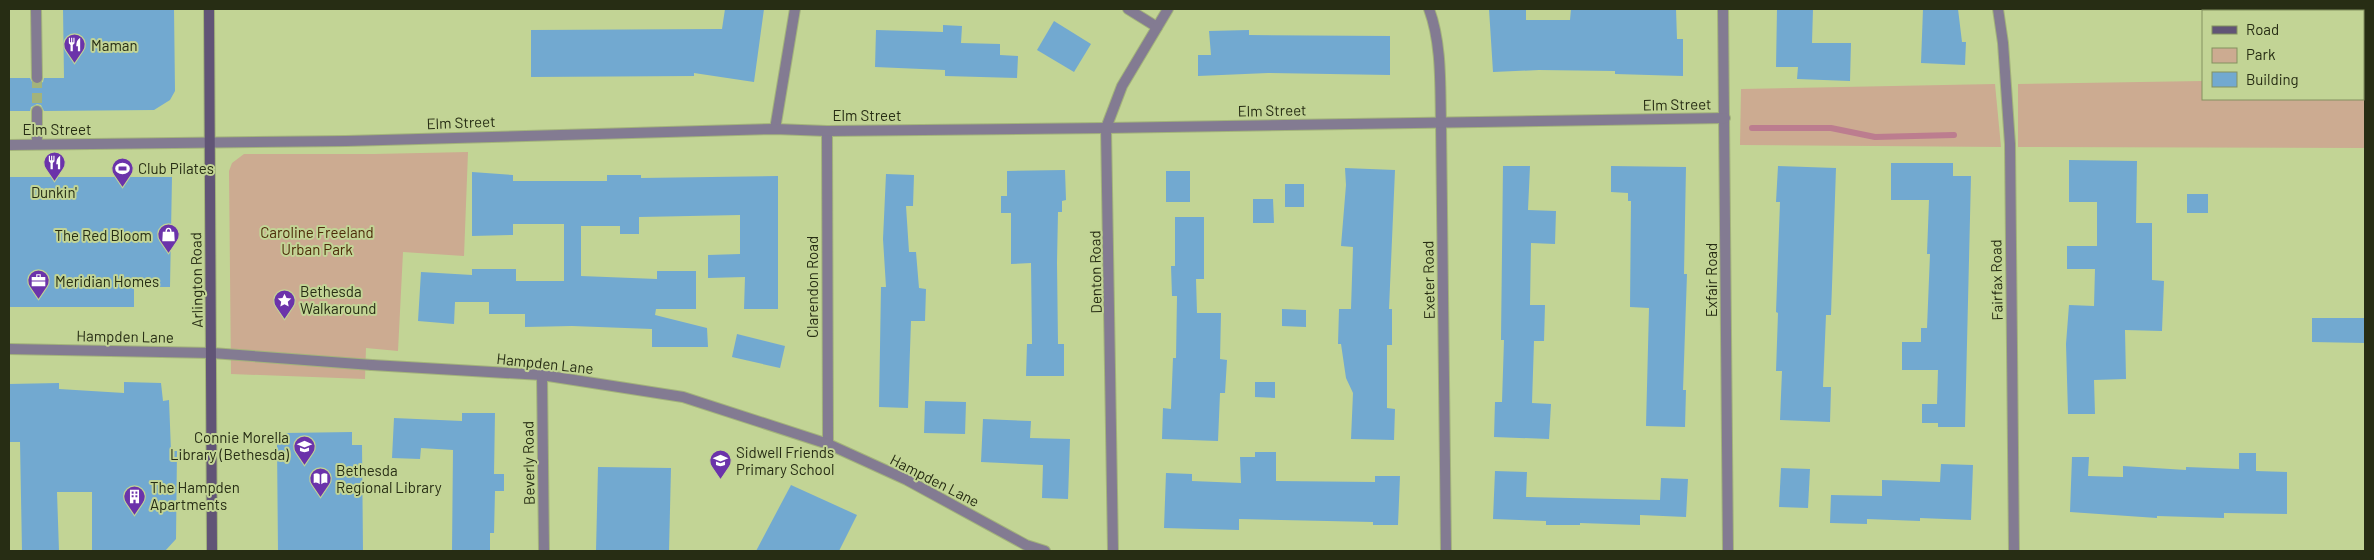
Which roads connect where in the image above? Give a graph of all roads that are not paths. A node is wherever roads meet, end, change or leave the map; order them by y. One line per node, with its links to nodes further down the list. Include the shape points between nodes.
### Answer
1 (36, 9): 10 (street)
2 (209, 9): 17 (main road, Arlington Road)
3 (795, 9): 15 (street)
4 (1128, 9): 9 (street)
5 (1168, 9): 9 (street, Denton Road)
6 (1429, 9): 13 (street, Exeter Road, via 1439,64)
7 (1723, 9): 12 (street, Exfair Road)
8 (1998, 9): 30 (street, Fairfax Road, via 2010,144)
9 (1157, 27): 14 (street, Denton Road, via 1122,86)
10 (37, 78)
11 (37, 111): 18 (street)
12 (1725, 118): 13 (street, Elm Street); 29 (street, Exfair Road)
13 (1441, 123): 14 (street, Elm Street); 28 (street, Exeter Road)
14 (1106, 128): 16 (street, Elm Street); 27 (street, Denton Road)
15 (775, 129): 16 (street, Elm Street); 17 (street, Elm Street)
16 (828, 130): 23 (street, Clarendon Road)
17 (210, 143): 18 (street, Elm Street); 21 (main road, Arlington Road)
18 (38, 144): 19 (street, Elm Street)
19 (9, 145)
20 (9, 348): 21 (street, Hampden Lane)
21 (212, 353): 22 (street, Hampden Lane); 24 (main road, Arlington Road)
22 (542, 375): 23 (street, Hampden Lane, via 683,397); 25 (street, Beverly Road)
23 (828, 444): 26 (street, Hampden Lane, via 907,480 1026,545)
24 (212, 551)
25 (544, 551)
26 (1045, 551)
27 (1113, 551)
28 (1446, 551)
29 (1728, 551)
30 (2014, 551)

